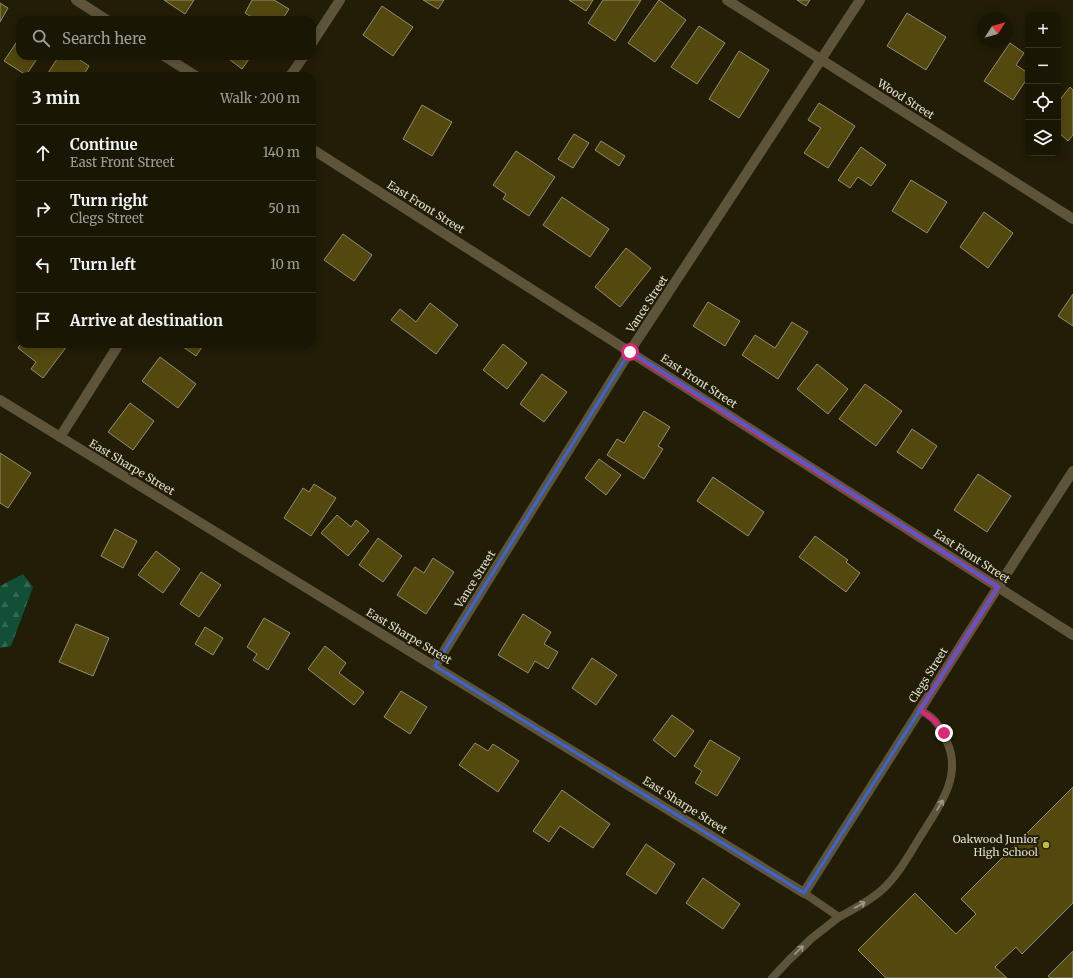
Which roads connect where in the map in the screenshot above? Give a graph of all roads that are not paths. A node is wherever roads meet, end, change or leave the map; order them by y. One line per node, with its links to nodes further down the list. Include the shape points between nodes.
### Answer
1 (76, 0): 5 (street)
2 (340, 0): 6 (street)
3 (727, 0): 9 (street, Wood Street)
4 (860, 0): 9 (street, Vance Street)
5 (101, 16)
6 (316, 37)
7 (170, 60): 10 (street)
8 (301, 60): 11 (street)
9 (822, 60): 13 (street, Wood Street); 15 (street, Vance Street)
10 (190, 72)
11 (293, 72)
12 (316, 152): 15 (street, East Front Street)
13 (1073, 219)
14 (116, 348): 17 (street)
15 (630, 352): 19 (street, East Front Street); 21 (street, Vance Street)
16 (0, 400): 17 (street, East Sharpe Street)
17 (60, 436): 21 (street, East Sharpe Street)
18 (1073, 471): 19 (street, Clegs Street)
19 (998, 587): 20 (street, East Front Street); 22 (street, Clegs Street)
20 (1073, 634)
21 (435, 666): 23 (street, East Sharpe Street)
22 (920, 710): 23 (street, Clegs Street); 24 (lane, one-way to 22, via 870,899 895,876 949,788 953,762 950,748 944,733 934,720)
23 (804, 893): 24 (lane)
24 (839, 917): 25 (lane, one-way to 24, via 812,938)
25 (772, 978)

